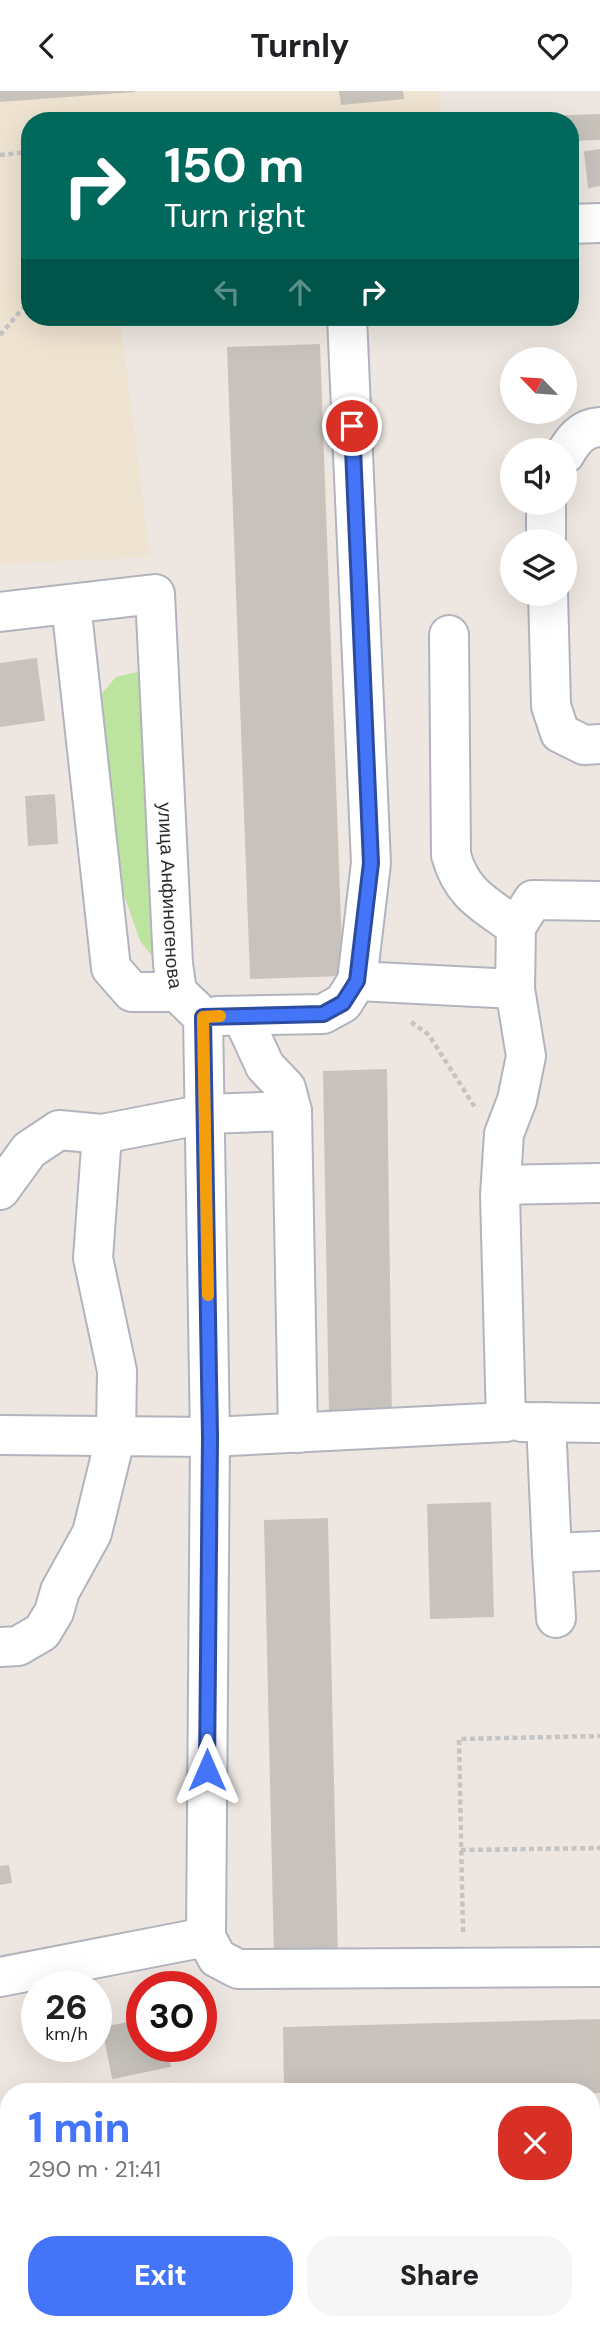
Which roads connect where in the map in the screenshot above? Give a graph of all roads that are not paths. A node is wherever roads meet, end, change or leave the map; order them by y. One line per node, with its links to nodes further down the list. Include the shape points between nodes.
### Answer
1 (600, 223): 2 (street)
2 (579, 224)
3 (347, 326): 13 (street, via 371,863)
4 (600, 427): 5 (street)
5 (575, 438)
6 (71, 604): 8 (street); 15 (street, via 111,968 132,992); 15 (street, улица Анфиногенова, via 155,594)
7 (548, 606): 10 (street, via 551,706 560,733 584,745)
8 (0, 612)
9 (449, 635): 12 (street, via 451,855 466,891)
10 (600, 744)
11 (600, 901): 12 (street, via 533,900)
12 (516, 927): 14 (street)
13 (357, 981): 14 (street); 16 (street, via 343,1003 323,1014)
14 (515, 989): 21 (street, via 526,1056 504,1134)
15 (190, 1005): 16 (street); 18 (street, улица Анфиногенова)
16 (242, 1016): 17 (street, via 265,1066 286,1088)
17 (292, 1111): 18 (street); 26 (street)
18 (205, 1114): 19 (street); 29 (street, улица Анфиногенова)
19 (102, 1133): 22 (street, via 59,1130 29,1150); 28 (street, via 93,1258 117,1371)
20 (600, 1183): 21 (street)
21 (501, 1185): 23 (street)
22 (0, 1190)
23 (506, 1422): 24 (street); 26 (street)
24 (546, 1422): 25 (street); 31 (street)
25 (600, 1423)
26 (298, 1433): 29 (street)
27 (0, 1435): 28 (street)
28 (116, 1435): 29 (street); 33 (street, via 92,1533 60,1591 54,1612 42,1632 18,1646)
29 (210, 1437): 34 (street, улица Анфиногенова)
30 (600, 1551): 31 (street)
31 (551, 1553): 32 (street)
32 (555, 1618)
33 (0, 1647)
34 (206, 1937): 35 (street, via 217,1958 238,1969); 36 (street)
35 (600, 1966)
36 (0, 1977)

